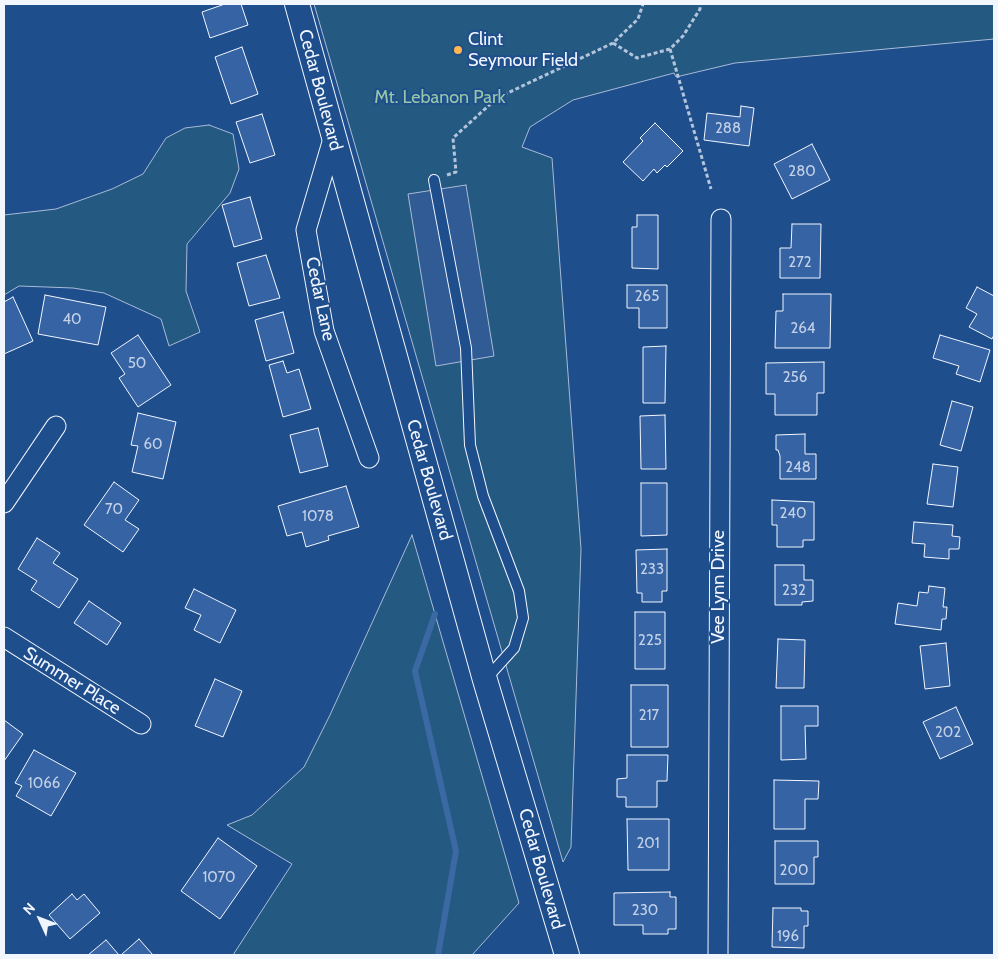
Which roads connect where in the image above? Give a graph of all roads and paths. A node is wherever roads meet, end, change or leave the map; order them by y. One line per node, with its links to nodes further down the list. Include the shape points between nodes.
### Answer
1 (297, 4): 6 (street, Cedar Boulevard)
2 (643, 4): 4 (path, via 638,20)
3 (700, 4): 5 (path, via 683,36)
4 (613, 43): 5 (path, via 637,58); 7 (path, via 497,98 453,138 456,172)
5 (670, 49): 8 (path)
6 (333, 138): 11 (street, Cedar Lane, via 306,230 324,331); 14 (street, Cedar Boulevard)
7 (434, 180): 14 (lane, via 466,348 470,445 483,496 519,590 523,618 514,648)
8 (711, 189)
9 (721, 219): 17 (street, Vee Lynn Drive)
10 (56, 426): 12 (street)
11 (370, 458)
12 (4, 503)
13 (4, 638): 15 (street, Summer Place)
14 (485, 680): 16 (street, Cedar Boulevard)
15 (140, 724)
16 (567, 955)
17 (718, 955)

